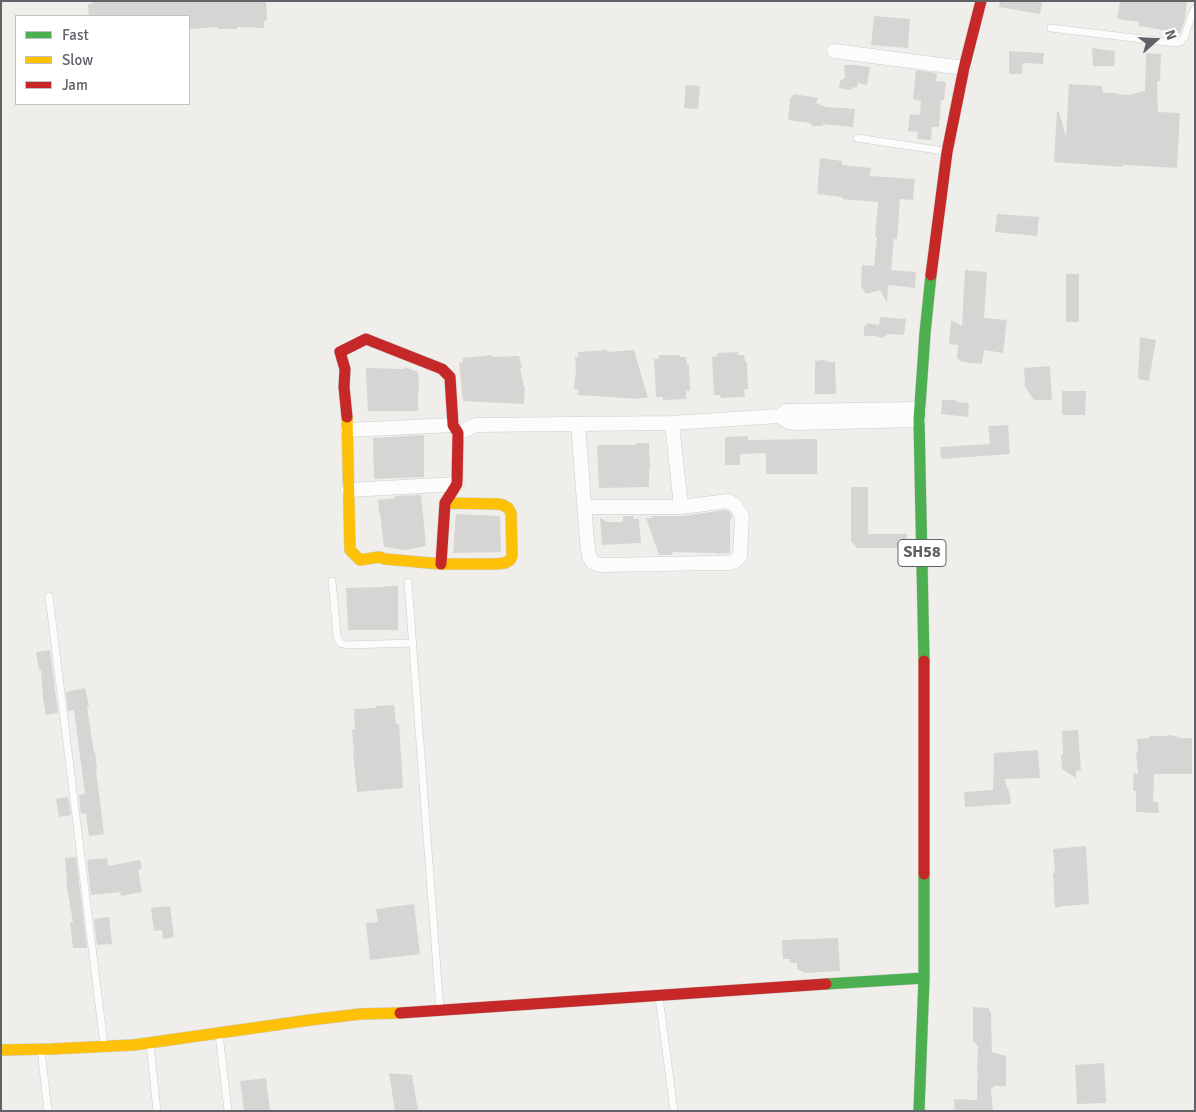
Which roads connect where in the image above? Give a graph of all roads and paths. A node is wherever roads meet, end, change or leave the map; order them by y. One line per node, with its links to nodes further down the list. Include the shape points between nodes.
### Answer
1 (981, 1): 5 (street, SH58)
2 (1195, 9): 3 (lane, via 1184,38 1175,43)
3 (1051, 28)
4 (834, 51): 5 (street)
5 (964, 68): 7 (street, SH58)
6 (857, 138): 7 (lane)
7 (947, 152): 8 (street, SH58, via 925,333)
8 (920, 415): 9 (street, via 788,411 779,416); 23 (street, SH58)
9 (672, 423): 10 (street); 17 (street)
10 (578, 424): 11 (street, via 476,425); 16 (street)
11 (455, 429): 12 (street); 12 (street, via 450,377 446,372 366,339 340,352 345,369); 13 (street)
12 (348, 430): 14 (street)
13 (457, 484): 14 (street); 15 (street)
14 (348, 490): 18 (street, via 350,550 360,560 379,557)
15 (445, 503): 18 (street); 18 (street, via 498,504 508,508 511,513 512,556 505,563)
16 (585, 507): 17 (street); 17 (street, via 589,556 593,563 729,563 740,556 742,516 736,506 728,502)
17 (681, 507)
18 (441, 564)
19 (332, 581): 22 (lane, via 340,643)
20 (408, 582): 22 (lane)
21 (49, 596): 28 (lane)
22 (413, 643): 25 (lane)
23 (924, 978): 24 (street); 35 (street, SH58)
24 (659, 994): 25 (street); 34 (lane)
25 (440, 1010): 26 (street, via 360,1014)
26 (219, 1034): 27 (street); 33 (lane)
27 (150, 1044): 28 (street); 32 (lane)
28 (104, 1047): 30 (street)
29 (1, 1050): 30 (street)
30 (41, 1050): 31 (lane)
31 (48, 1111)
32 (157, 1111)
33 (228, 1111)
34 (674, 1111)
35 (919, 1111)

